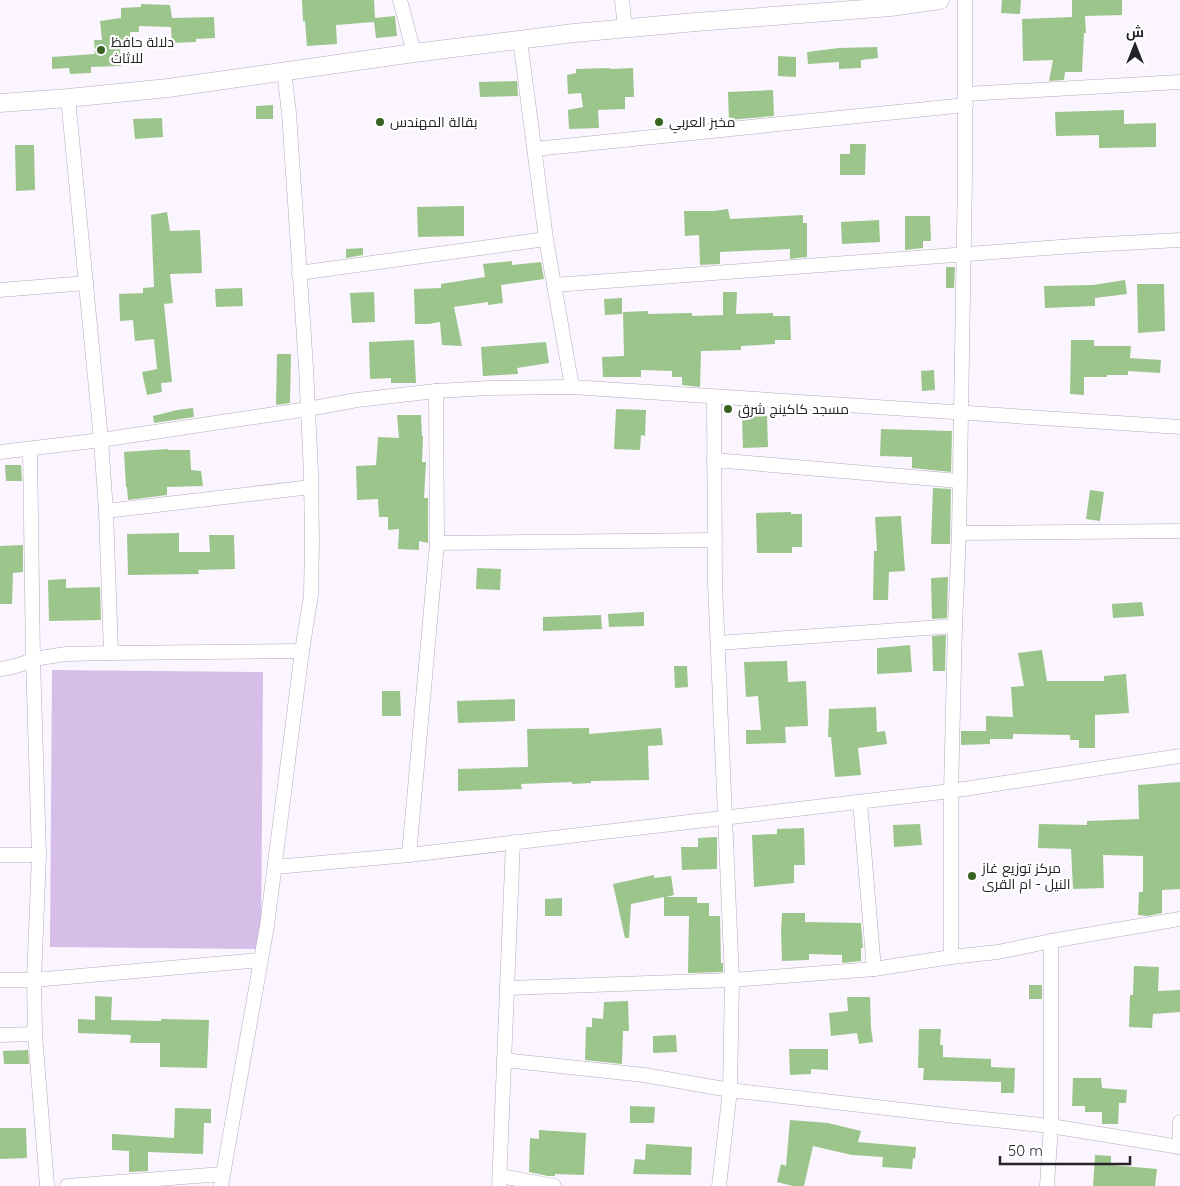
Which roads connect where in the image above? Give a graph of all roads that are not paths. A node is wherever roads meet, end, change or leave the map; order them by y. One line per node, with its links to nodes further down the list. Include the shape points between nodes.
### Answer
1 (400, 0): 7 (street)
2 (622, 0): 5 (street)
3 (940, 0): 5 (street, via 890,7)
4 (965, 0): 11 (street)
5 (625, 28): 6 (street)
6 (520, 40): 7 (street); 13 (street)
7 (414, 53): 8 (street)
8 (284, 71): 10 (street); 17 (street)
9 (1180, 82): 11 (street)
10 (68, 98): 12 (street); 18 (street)
11 (966, 100): 13 (street); 16 (street)
12 (0, 103)
13 (535, 149): 14 (street)
14 (546, 239): 17 (street); 19 (street)
15 (1180, 240): 16 (street)
16 (964, 254): 19 (street); 25 (street)
17 (299, 273): 24 (street)
18 (86, 283): 20 (street); 27 (street)
19 (554, 285): 21 (street)
20 (0, 290)
21 (572, 387): 22 (street); 23 (street)
22 (436, 391): 24 (street); 37 (street)
23 (714, 397): 25 (street); 30 (street)
24 (308, 409): 27 (street); 32 (street)
25 (961, 413): 26 (street); 31 (street)
26 (1180, 428)
27 (101, 440): 28 (street); 33 (street)
28 (30, 449): 29 (street); 42 (street)
29 (0, 452)
30 (714, 460): 31 (street); 36 (street)
31 (959, 481): 35 (street)
32 (311, 488): 33 (street); 40 (street, via 311,596)
33 (106, 511): 41 (street)
34 (1180, 531): 35 (street)
35 (959, 533): 38 (street)
36 (715, 540): 37 (street); 39 (street)
37 (437, 543): 51 (street)
38 (955, 626): 39 (street); 45 (street)
39 (718, 643): 47 (street)
40 (302, 651): 41 (street); 52 (street)
41 (111, 653): 42 (street)
42 (33, 659): 43 (street); 50 (street)
43 (0, 669)
44 (1180, 756): 45 (street)
45 (951, 791): 46 (street); 55 (street)
46 (860, 802): 47 (street); 57 (street)
47 (726, 818): 48 (street); 60 (street)
48 (513, 842): 51 (street); 61 (street)
49 (0, 854): 50 (street)
50 (38, 855): 59 (street)
51 (408, 856): 52 (street)
52 (275, 867): 56 (street)
53 (1180, 919): 54 (street)
54 (1051, 940): 55 (street); 67 (street)
55 (951, 958): 57 (street)
56 (260, 960): 59 (street); 69 (street)
57 (874, 969): 60 (street)
58 (0, 980): 59 (street)
59 (34, 980): 62 (street)
60 (732, 980): 61 (street); 65 (street)
61 (507, 988): 64 (street)
62 (35, 1034): 63 (street); 71 (street)
63 (0, 1035)
64 (504, 1060): 65 (street, via 644,1075); 70 (street)
65 (730, 1090): 67 (street); 74 (street)
66 (1180, 1122): 68 (street)
67 (1052, 1126): 68 (street); 75 (street)
68 (1180, 1147)
69 (222, 1180): 72 (street)
70 (499, 1181): 73 (street)
71 (47, 1186)
72 (67, 1186)
73 (554, 1186)
74 (719, 1186)
75 (1047, 1186)

